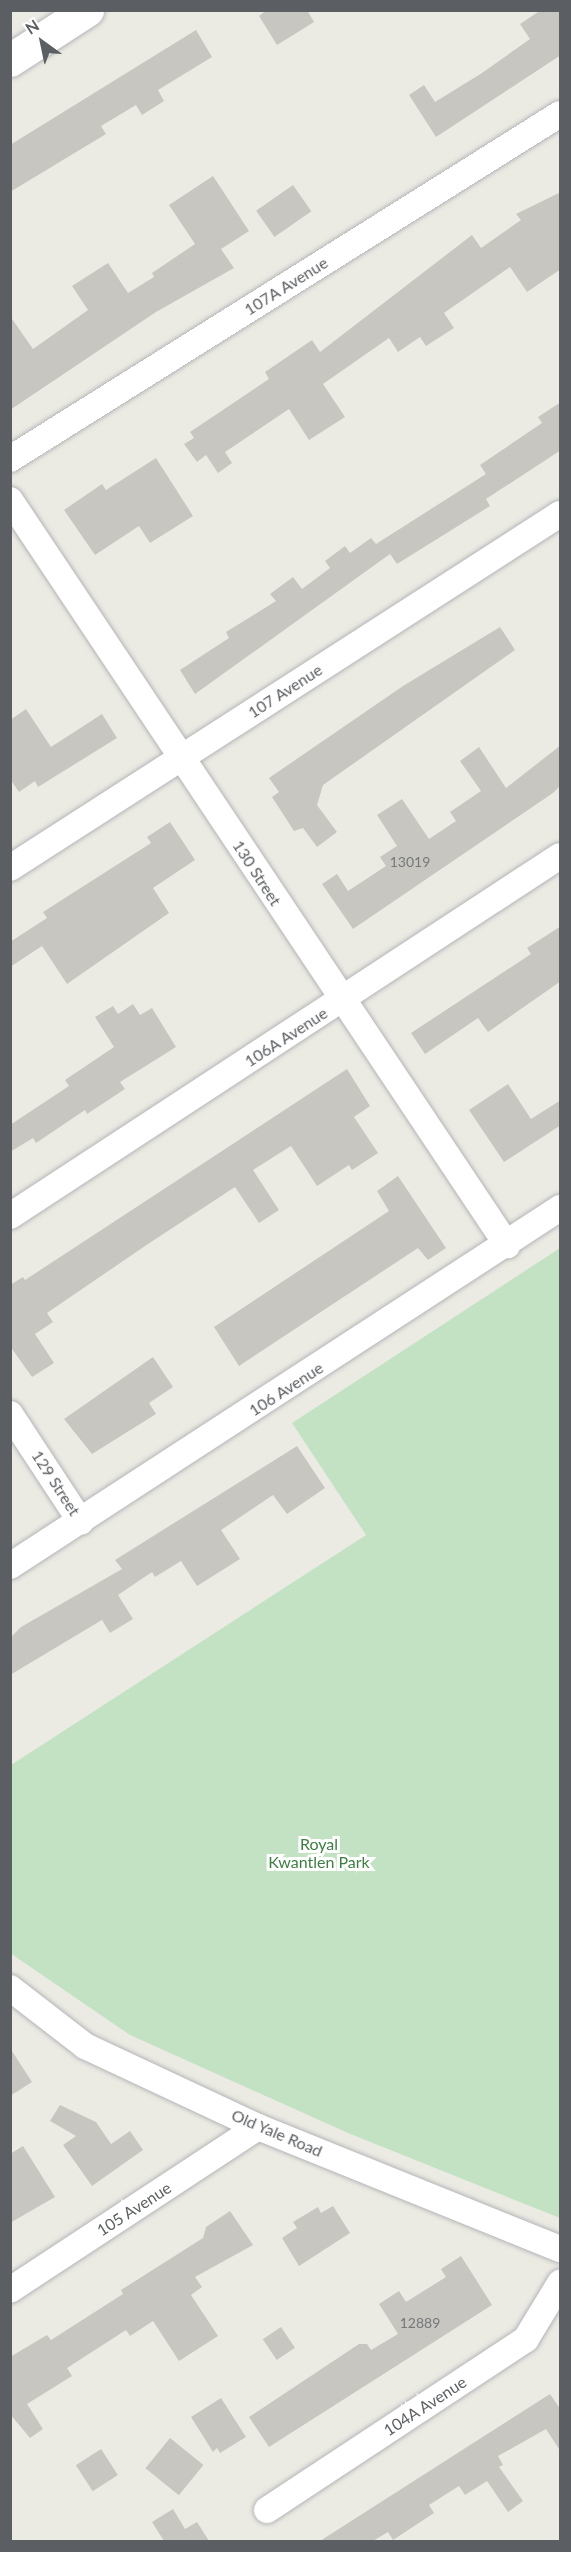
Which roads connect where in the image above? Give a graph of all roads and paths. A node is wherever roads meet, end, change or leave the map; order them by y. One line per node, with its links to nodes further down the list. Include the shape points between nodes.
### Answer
1 (87, 10): 2 (main road)
2 (10, 60)
3 (561, 114): 4 (street, 107A Avenue)
4 (10, 459)
5 (10, 500): 7 (street, 130 Street)
6 (561, 514): 7 (street, 107 Avenue)
7 (182, 758): 9 (street, 107 Avenue); 10 (street, 130 Street)
8 (561, 856): 10 (street, 106A Avenue)
9 (10, 868)
10 (342, 1001): 12 (street, 106A Avenue); 13 (street, 130 Street)
11 (561, 1208): 13 (street, 106 Avenue)
12 (10, 1216)
13 (507, 1245): 15 (street, 106 Avenue)
14 (10, 1414): 15 (street, 129 Street)
15 (81, 1522): 16 (street, 106 Avenue)
16 (10, 1566)
17 (10, 1988): 18 (street, Old Yale Road, via 85,2046)
18 (258, 2127): 19 (street, Old Yale Road); 21 (street, 105 Avenue)
19 (561, 2249)
20 (561, 2283): 22 (street, 104A Avenue, via 526,2339)
21 (10, 2290)
22 (267, 2510)

